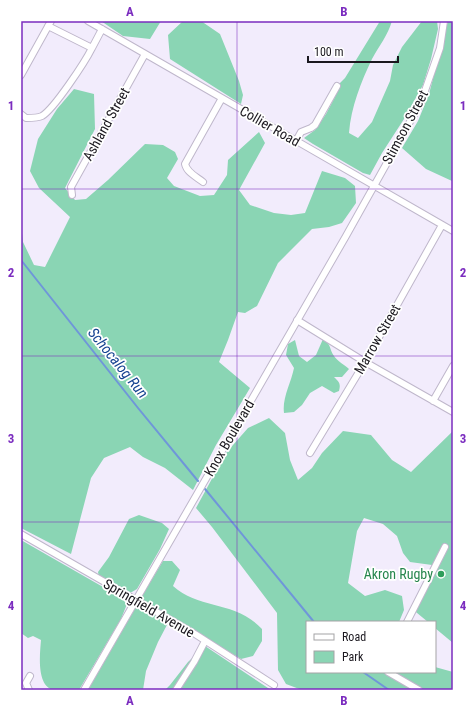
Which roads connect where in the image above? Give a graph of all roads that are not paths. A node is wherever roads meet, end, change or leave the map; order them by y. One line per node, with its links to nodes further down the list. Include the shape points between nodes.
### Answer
1 (88, 21): 4 (street, Collier Road)
2 (444, 21): 13 (street, Stimson Street, via 440,48 421,102)
3 (49, 24): 5 (street); 7 (street)
4 (102, 29): 5 (street); 6 (street, Collier Road)
5 (92, 48): 10 (street, via 49,110 40,117 26,118)
6 (145, 54): 9 (street, Collier Road); 14 (street, Ashland Street, via 71,187)
7 (21, 75)
8 (337, 86): 11 (street, via 314,125 301,132)
9 (222, 98): 11 (street, Collier Road); 12 (street, via 185,164 190,172)
10 (21, 114)
11 (296, 141): 13 (street, Collier Road)
12 (204, 182)
13 (374, 186): 15 (street, Collier Road); 17 (street, Knox Boulevard)
14 (72, 195)
15 (442, 224): 16 (street, Collier Road); 18 (street, Marrow Street)
16 (453, 231)
17 (297, 320): 18 (street); 25 (street, Knox Boulevard)
18 (365, 362): 20 (street); 22 (street, Marrow Street)
19 (453, 366): 20 (street)
20 (433, 401): 21 (street)
21 (453, 412)
22 (310, 453)
23 (21, 534): 25 (street, Springfield Avenue)
24 (446, 547): 26 (street)
25 (136, 600): 27 (street, Springfield Avenue); 32 (street, Knox Boulevard)
26 (408, 621)
27 (205, 641): 30 (street, Springfield Avenue); 33 (street)
28 (390, 673): 34 (street)
29 (30, 676): 31 (street, via 26,683)
30 (274, 685)
31 (29, 690)
32 (84, 690)
33 (176, 690)
34 (419, 690)

